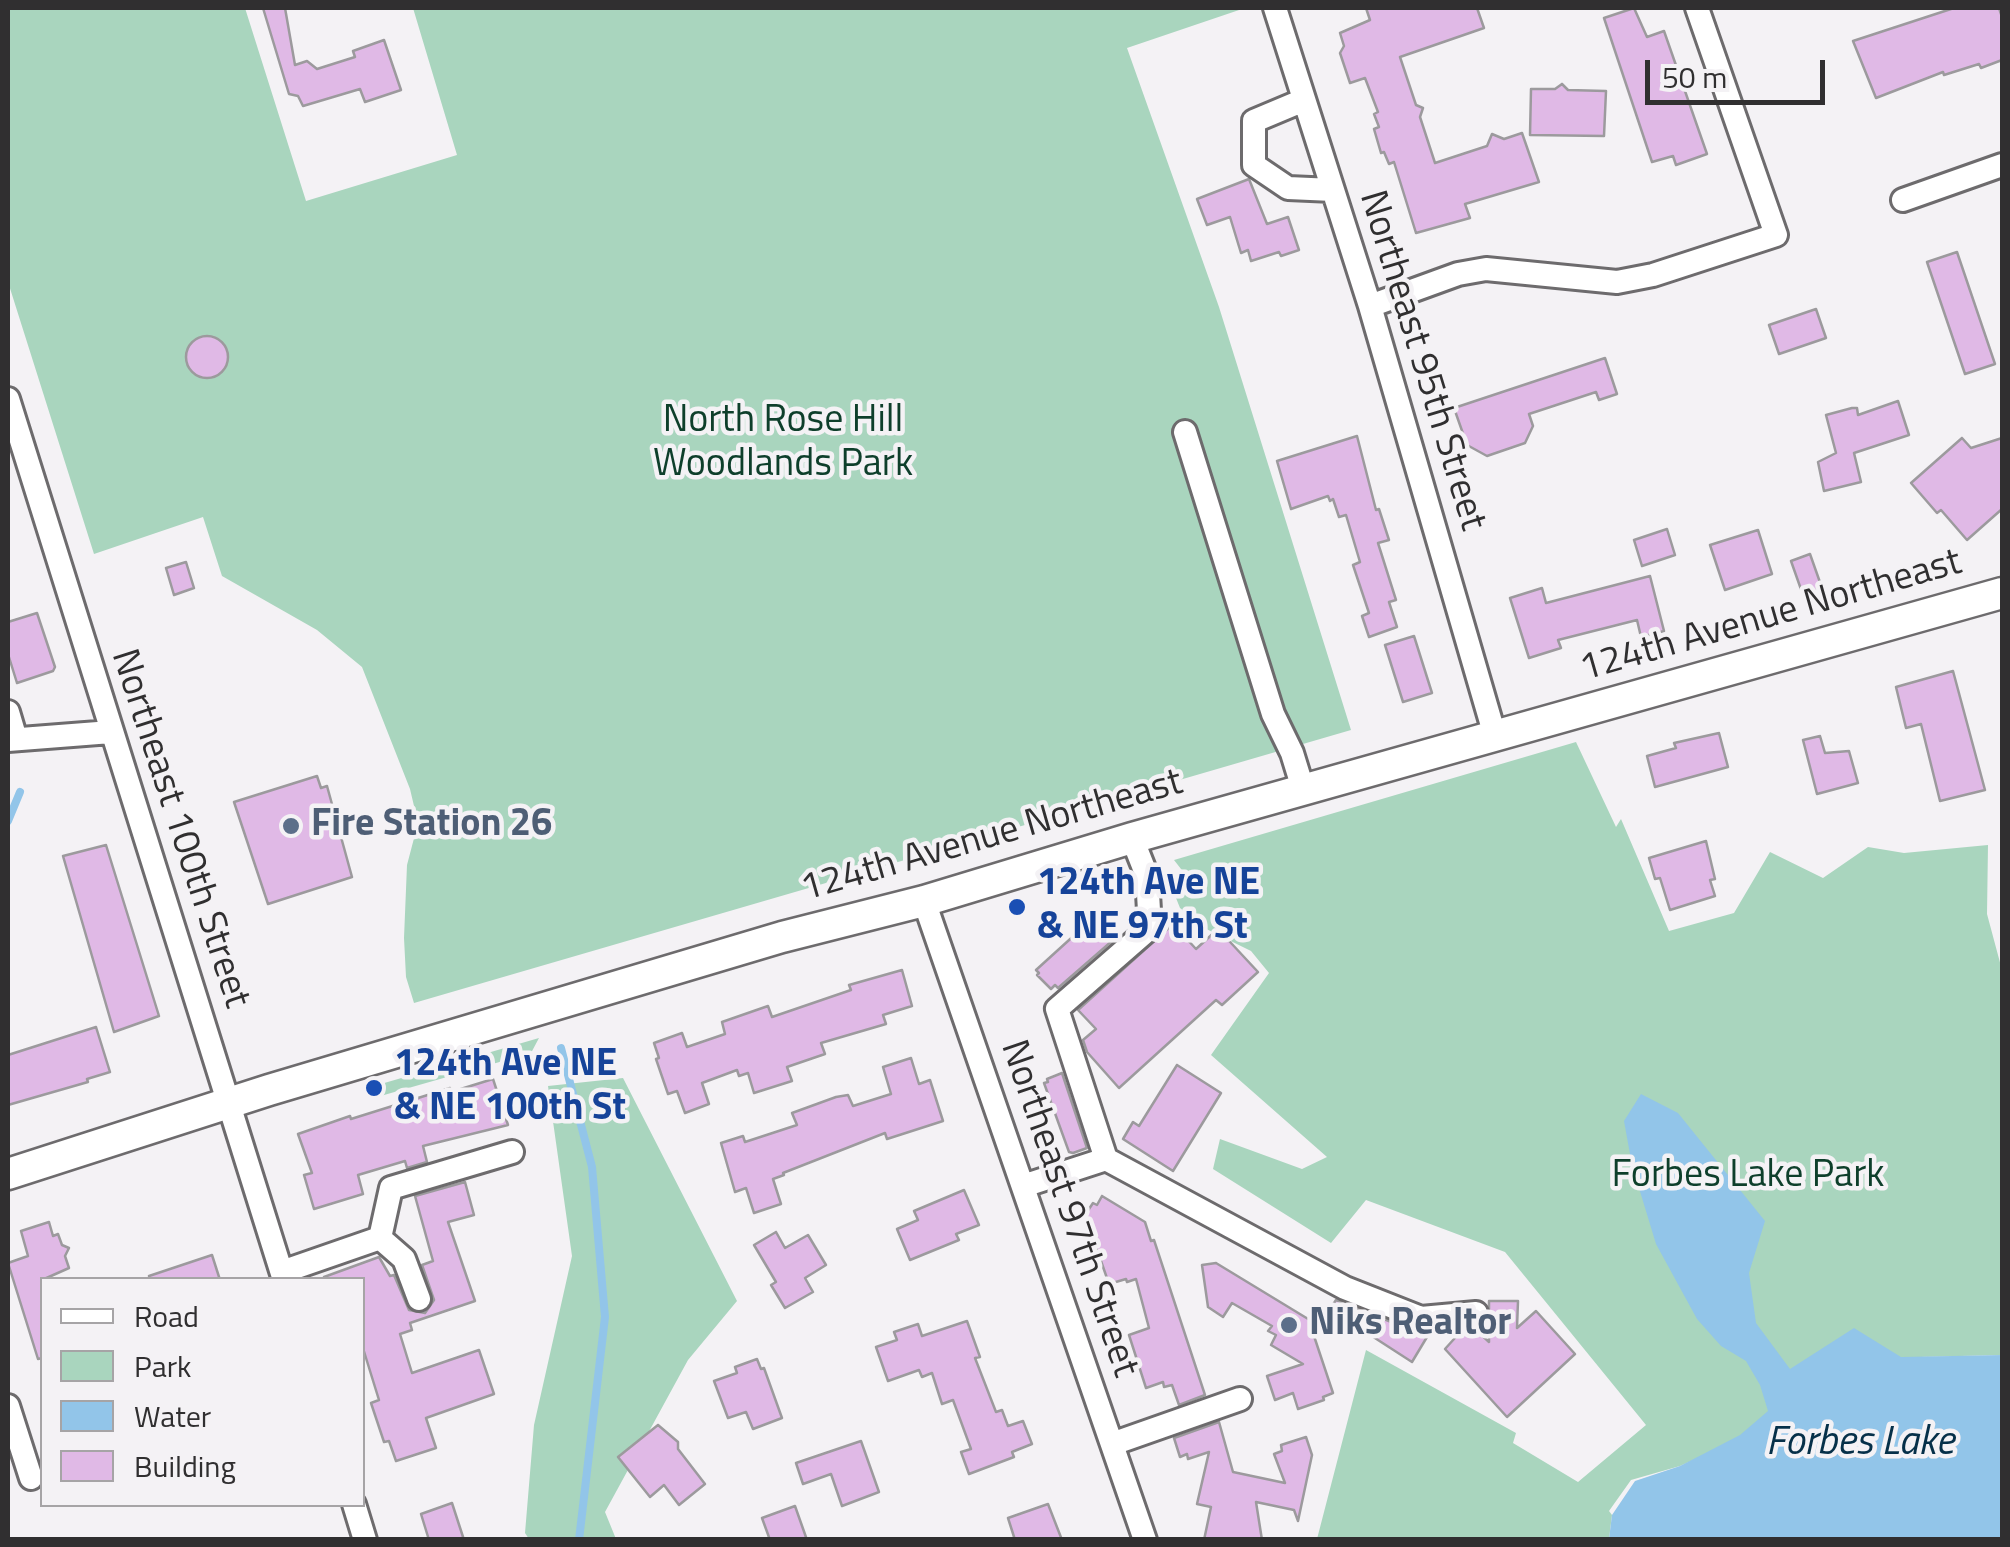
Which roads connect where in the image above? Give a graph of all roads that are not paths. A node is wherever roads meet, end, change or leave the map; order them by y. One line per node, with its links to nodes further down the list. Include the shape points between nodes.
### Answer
1 (1275, 8): 3 (street, Northeast 95th Street)
2 (1697, 8): 7 (street, via 1776,235 1617,282 1486,270)
3 (1304, 100): 5 (street, Northeast 95th Street); 5 (street, via 1254,121 1254,165 1288,188)
4 (2002, 165): 6 (street)
5 (1333, 190): 7 (street, Northeast 95th Street)
6 (1902, 200)
7 (1370, 306): 13 (street, Northeast 95th Street)
8 (9, 407): 12 (street, Northeast 100th Street)
9 (1185, 432): 15 (street)
10 (2002, 593): 13 (main road, 124th Avenue Northeast)
11 (8, 712): 14 (street)
12 (111, 732): 14 (street); 18 (street, Northeast 100th Street)
13 (1496, 736): 15 (main road, 124th Avenue Northeast)
14 (12, 739)
15 (1304, 792): 16 (main road, 124th Avenue Northeast)
16 (1132, 838): 17 (main road, 124th Avenue Northeast); 20 (street, via 1148,876 1150,928 1057,1009)
17 (924, 900): 18 (main road, 124th Avenue Northeast); 22 (street, Northeast 97th Street)
18 (228, 1102): 21 (main road, 124th Avenue Northeast); 24 (street, Northeast 100th Street)
19 (512, 1152): 23 (street, via 391,1188)
20 (1106, 1159): 22 (street); 26 (street, via 1344,1288 1421,1318)
21 (8, 1174)
22 (1023, 1186): 29 (street, Northeast 97th Street)
23 (380, 1238): 24 (street); 25 (street, via 404,1259)
24 (283, 1276)
25 (418, 1299)
26 (1476, 1313)
27 (1240, 1399): 29 (street)
28 (8, 1406): 30 (street)
29 (1112, 1444): 33 (street, Northeast 97th Street)
30 (32, 1478)
31 (355, 1507): 32 (street)
32 (365, 1540)
33 (1145, 1540)

